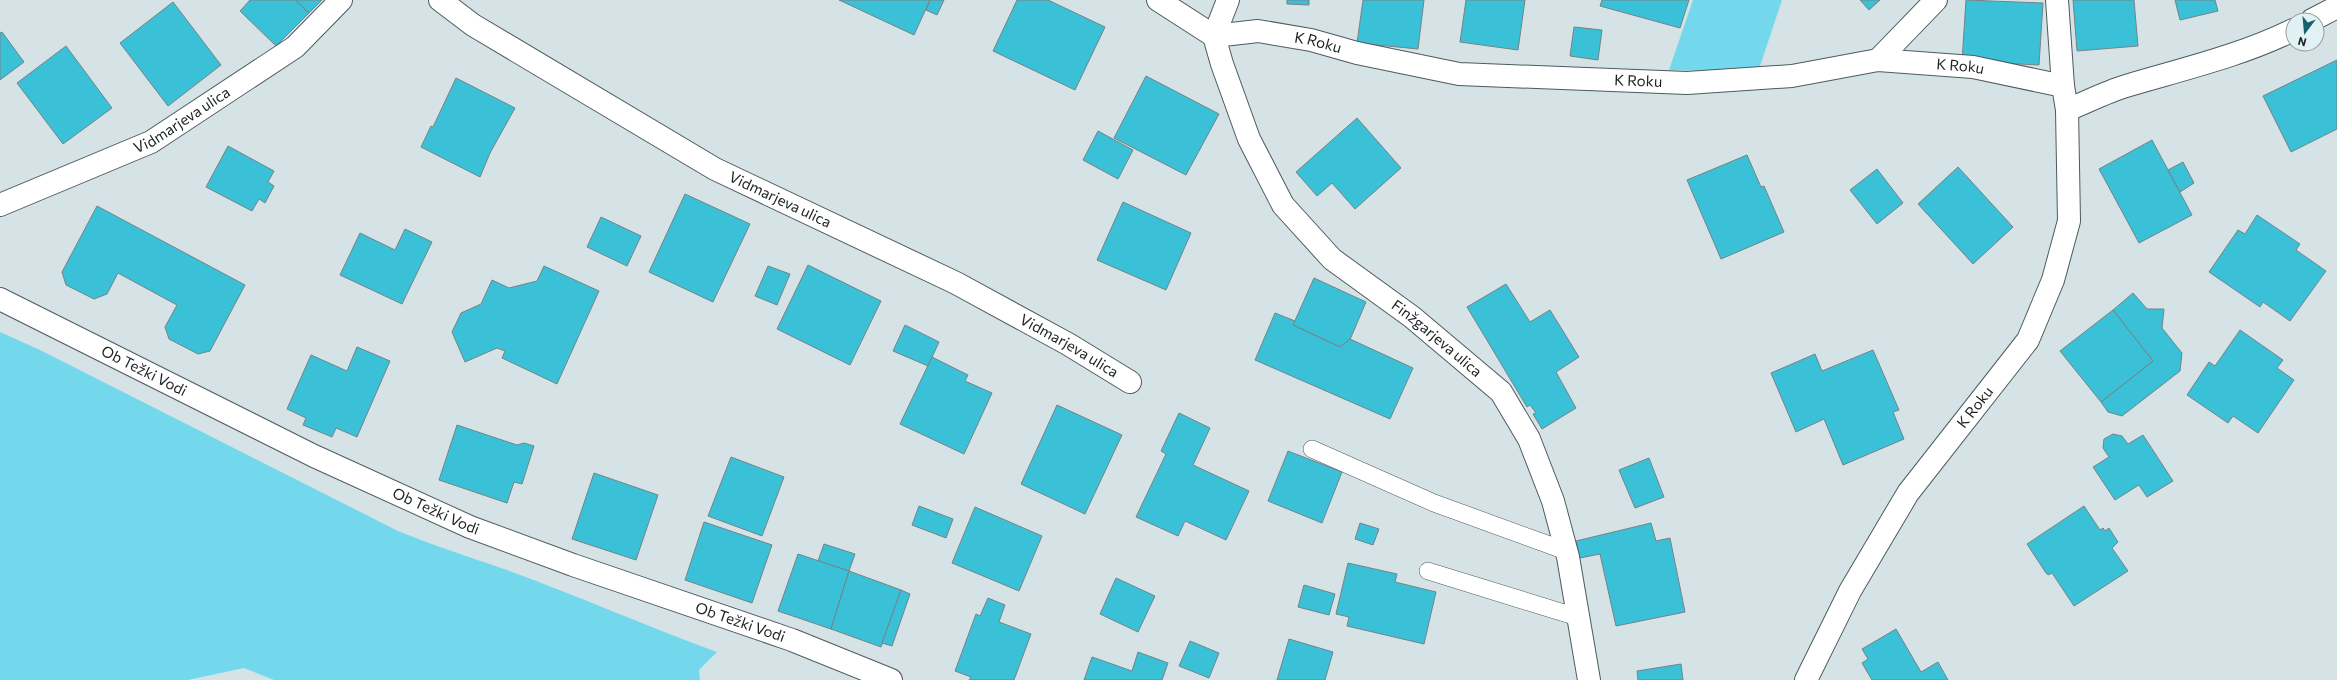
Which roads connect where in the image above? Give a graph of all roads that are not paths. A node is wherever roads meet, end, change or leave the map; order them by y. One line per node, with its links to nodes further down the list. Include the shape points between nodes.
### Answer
1 (341, 0): 14 (street, Vidmarjeva ulica, via 295,47 151,142)
2 (440, 0): 16 (street, Vidmarjeva ulica, via 473,25 715,170 956,283 1068,344)
3 (1158, 0): 10 (street)
4 (1228, 0): 10 (street)
5 (1936, 0): 11 (street)
6 (2057, 0): 12 (street, K Roku)
7 (2337, 7): 8 (street)
8 (2325, 13)
9 (2285, 34): 13 (street, via 2265,44 2125,87)
10 (1214, 36): 11 (street, K Roku, via 1258,31 1296,37 1357,53 1459,74 1687,83 1792,76); 18 (street, Finžgarjeva ulica, via 1249,139 1283,205 1332,259 1412,317 1502,392 1529,439 1553,501)
11 (1878, 60): 12 (street, K Roku, via 1973,68)
12 (2063, 86): 13 (street, K Roku)
13 (2067, 110): 23 (street, K Roku, via 2069,221 2053,280 2028,340 1908,494 1850,590)
14 (0, 205)
15 (0, 299): 21 (street, Ob Težki Vodi, via 314,456 470,527 792,640)
16 (1130, 382)
17 (1312, 449): 18 (lane, via 1434,503)
18 (1566, 551): 20 (street, Finžgarjeva ulica)
19 (1428, 571): 20 (lane)
20 (1577, 617): 22 (street, Finžgarjeva ulica)
21 (891, 680)
22 (1589, 680)
23 (1806, 680)

